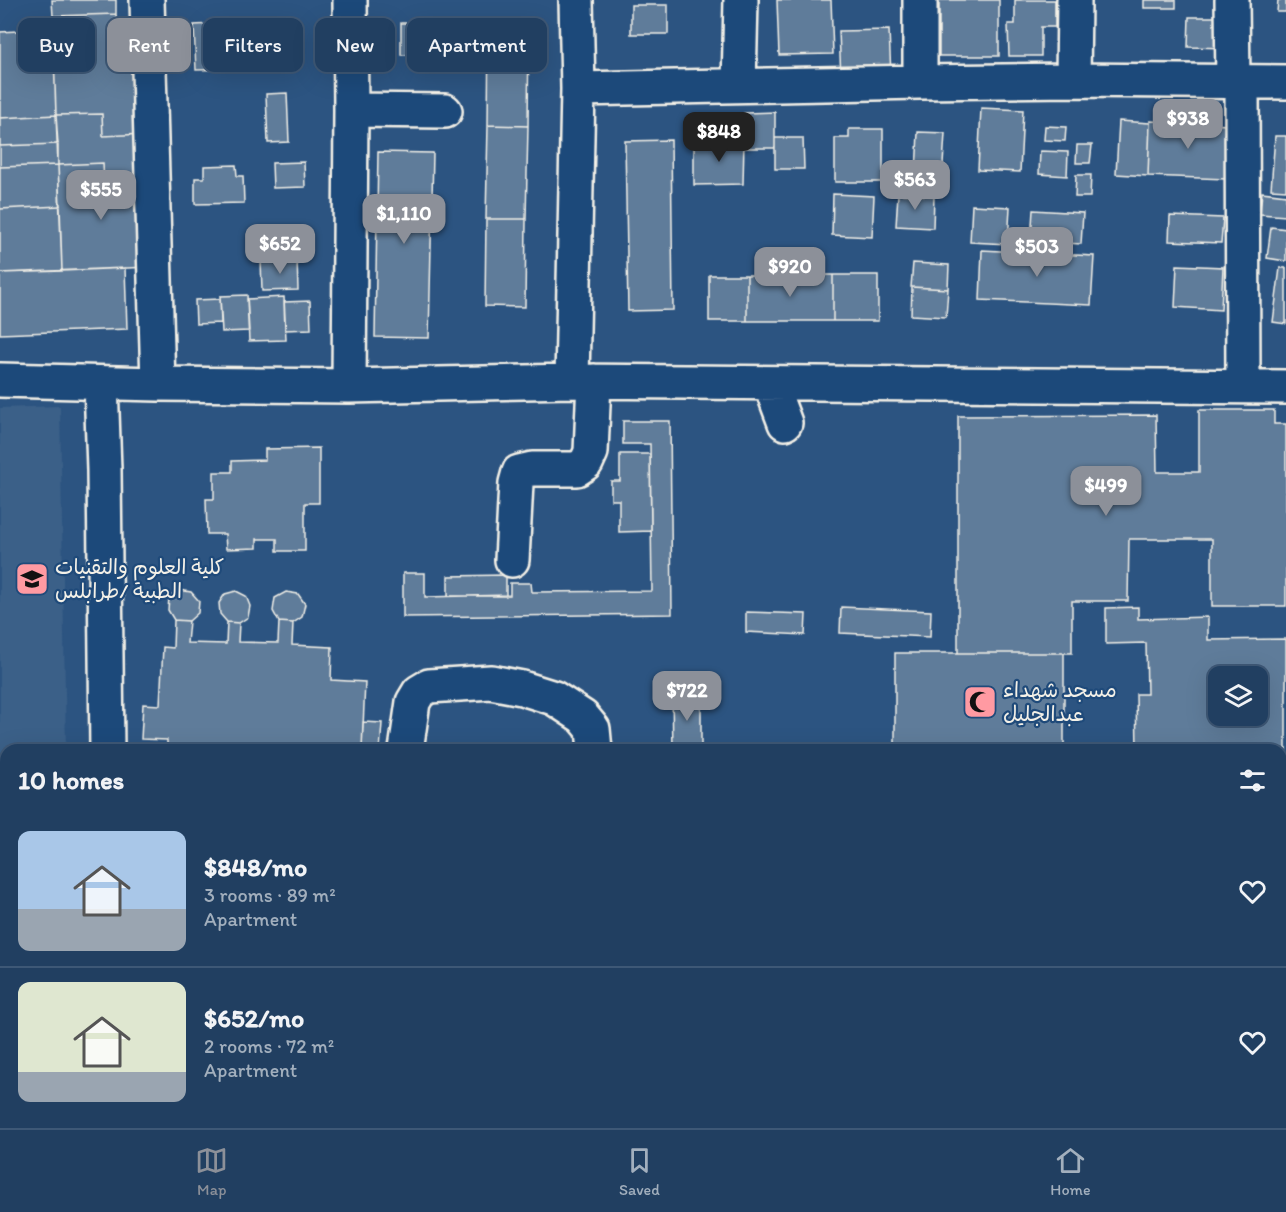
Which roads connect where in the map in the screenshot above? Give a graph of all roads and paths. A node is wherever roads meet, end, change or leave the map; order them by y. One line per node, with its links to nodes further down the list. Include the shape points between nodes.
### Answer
1 (147, 0): 20 (street)
2 (350, 0): 14 (street)
3 (576, 0): 13 (street)
4 (741, 0): 12 (street)
5 (920, 0): 9 (street)
6 (1074, 0): 8 (street)
7 (1232, 0): 10 (street)
8 (1073, 80): 9 (street); 10 (street)
9 (920, 82): 12 (street)
10 (1238, 82): 11 (street); 22 (street)
11 (1286, 82)
12 (738, 86): 13 (street)
13 (578, 89): 17 (street)
14 (351, 110): 15 (street); 21 (street)
15 (445, 111)
16 (0, 380): 18 (street)
17 (583, 381): 19 (street); 21 (street); 25 (street, via 591,452 586,463 577,469 519,472)
18 (101, 383): 20 (street); 26 (street)
19 (770, 383): 22 (street); 24 (street)
20 (158, 384): 21 (street)
21 (349, 386)
22 (1243, 386): 23 (street)
23 (1286, 387)
24 (785, 423)
25 (512, 560)
26 (107, 744)
27 (407, 744): 28 (street, via 413,702 419,693 429,686 491,682 554,698 583,717 593,729)
28 (594, 744)

